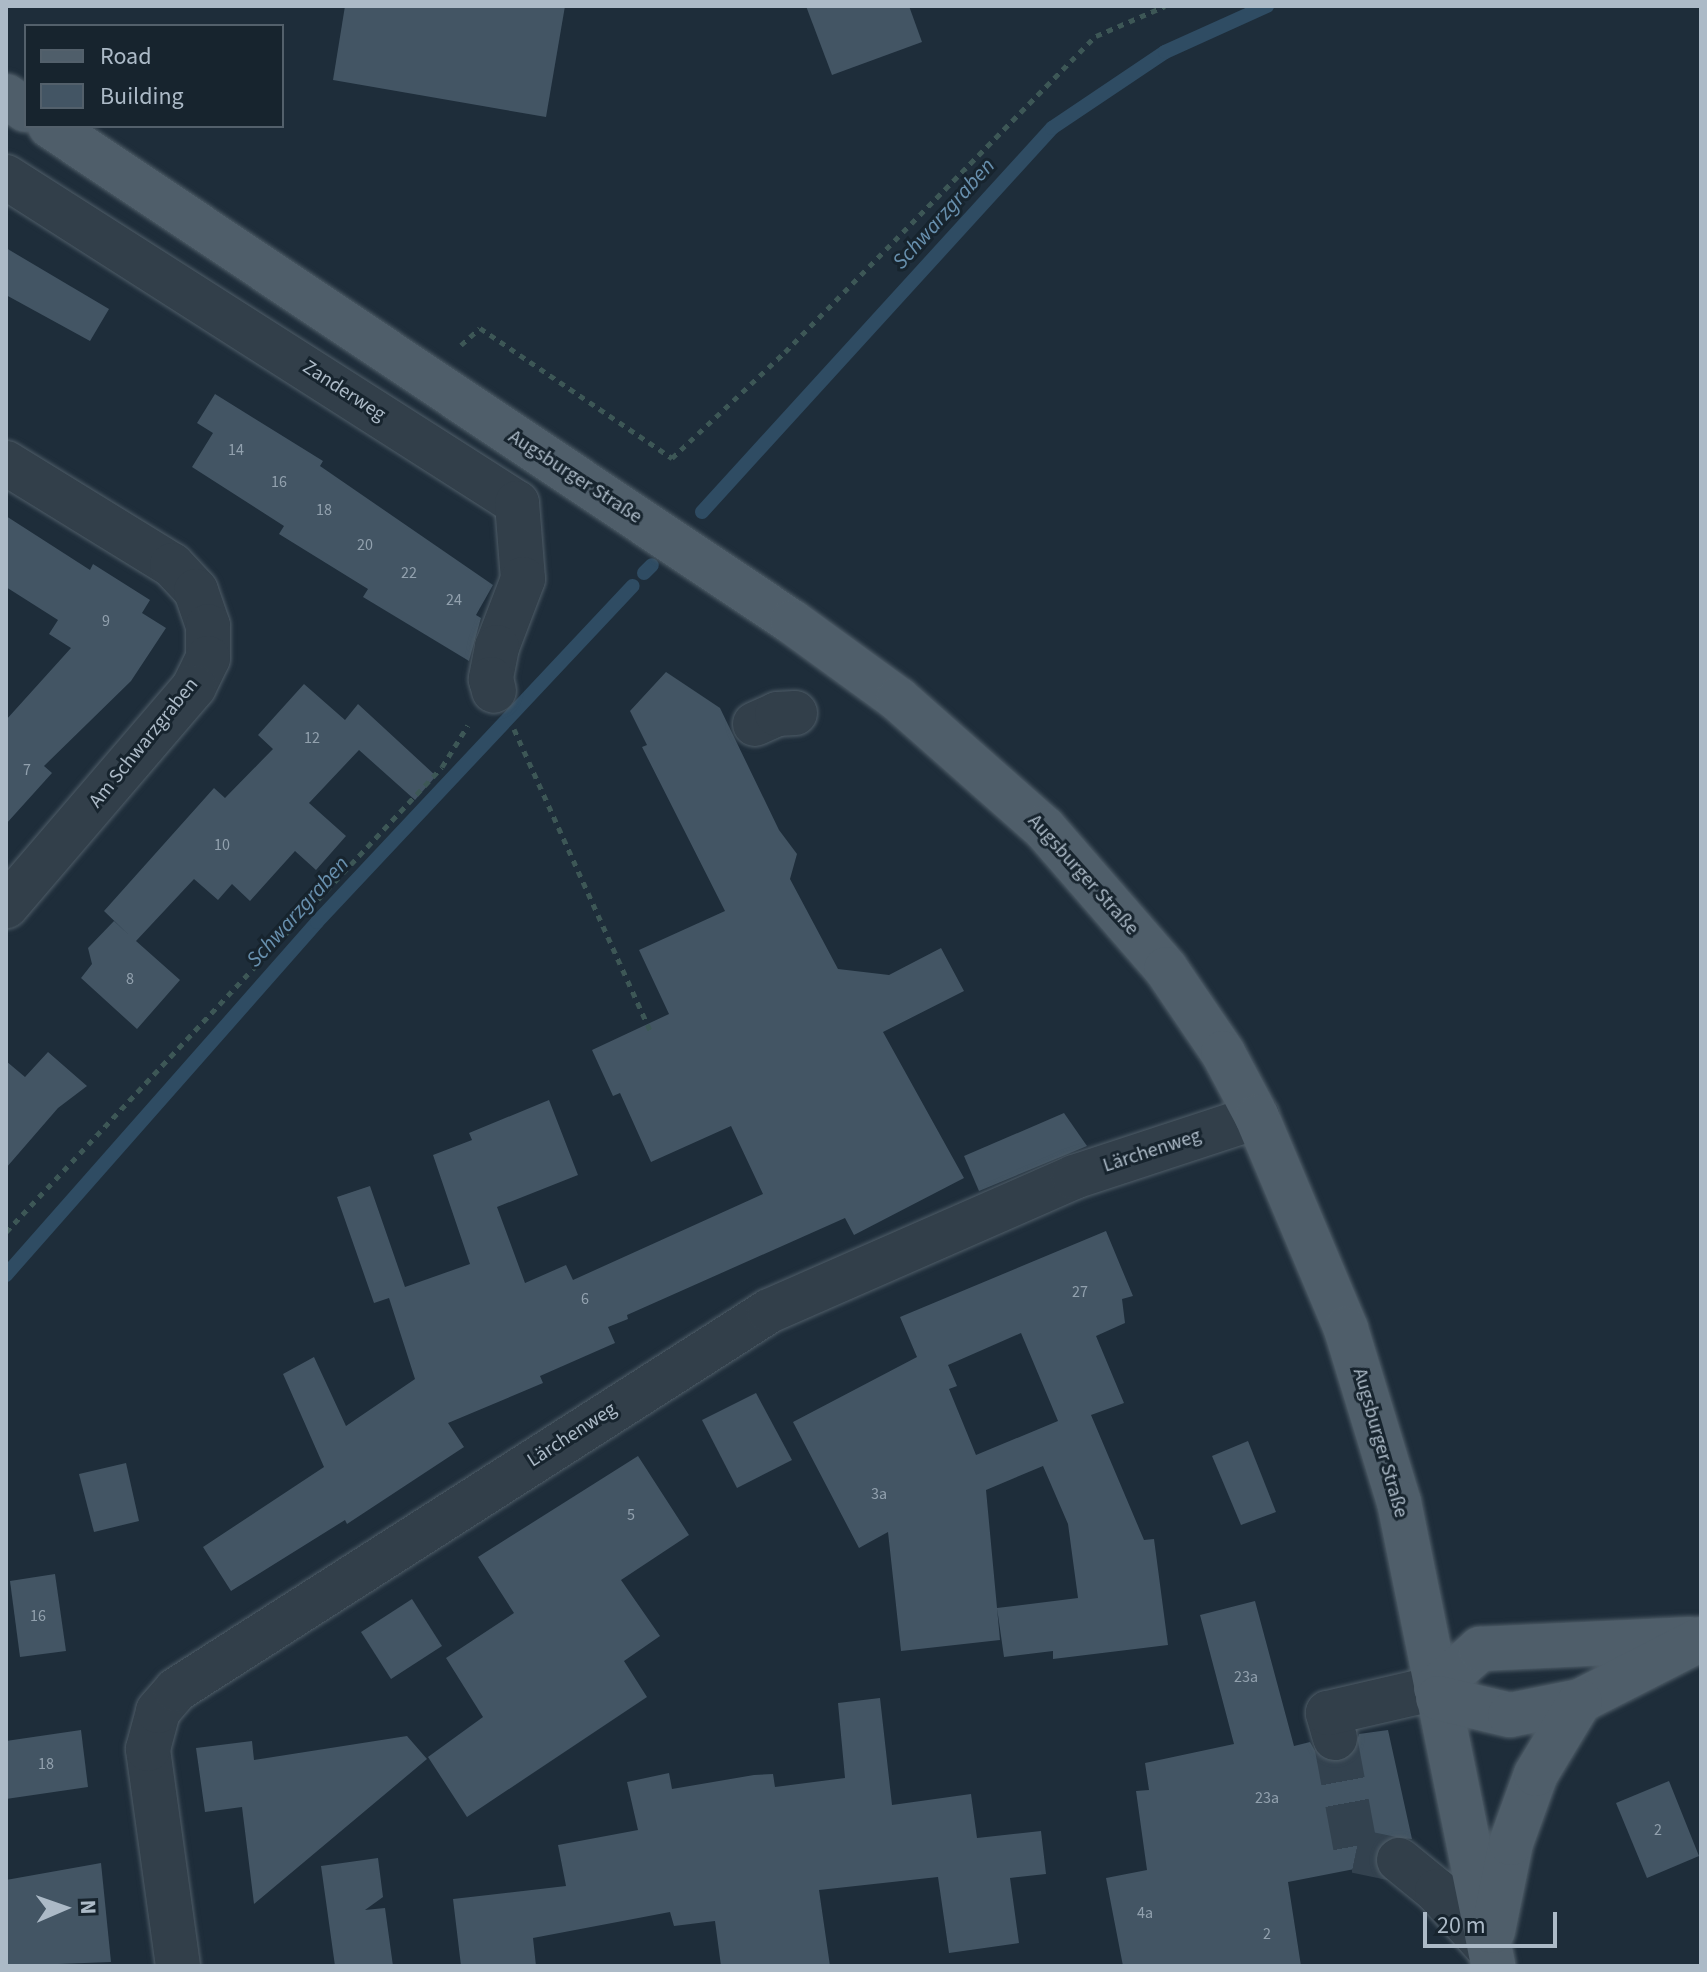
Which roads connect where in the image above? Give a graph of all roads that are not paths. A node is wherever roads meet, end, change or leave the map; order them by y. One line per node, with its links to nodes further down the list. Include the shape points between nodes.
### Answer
1 (6, 96): 2 (main road)
2 (24, 109)
3 (53, 128): 8 (main road, Augsburger Straße, via 886,690 1044,828 1166,969 1223,1053)
4 (6, 177): 6 (street, Zanderweg, via 517,503 523,579 497,647)
5 (6, 463): 7 (street, Am Schwarzgraben, via 172,565 196,591 208,658 194,687)
6 (494, 691)
7 (6, 906)
8 (1257, 1117): 10 (main road, Augsburger Straße, via 1346,1329 1399,1502); 15 (street, Lärchenweg, via 1074,1177 769,1311 176,1690 158,1711 148,1749)
9 (1701, 1638): 10 (main road, via 1480,1649); 11 (main road)
10 (1437, 1693): 11 (main road, via 1510,1715); 12 (street, via 1328,1713); 14 (main road, Augsburger Straße)
11 (1580, 1701): 14 (main road, via 1531,1788 1511,1843)
12 (1335, 1738)
13 (1399, 1860): 14 (street, via 1437,1891)
14 (1491, 1958)
15 (178, 1966)

